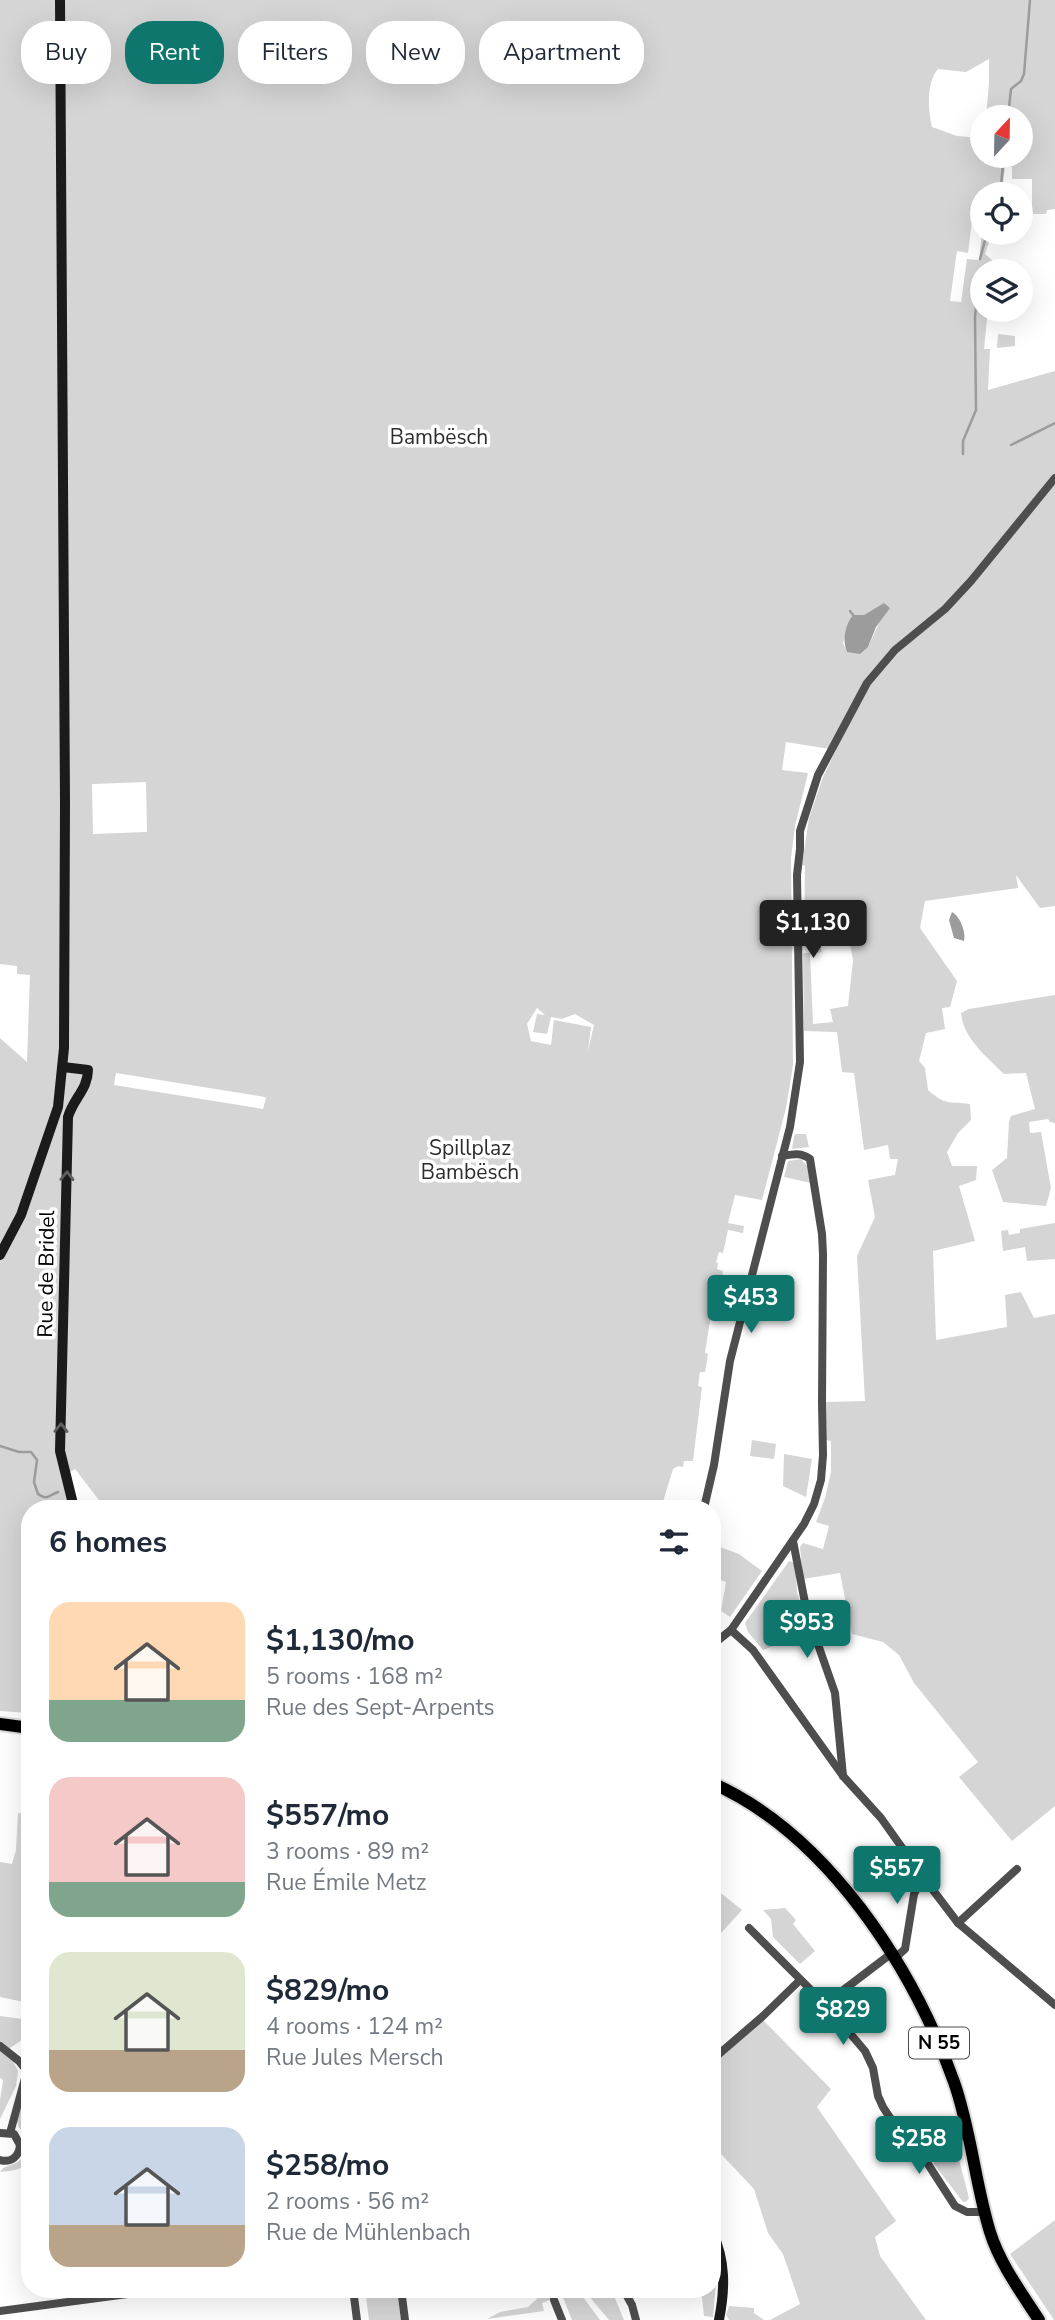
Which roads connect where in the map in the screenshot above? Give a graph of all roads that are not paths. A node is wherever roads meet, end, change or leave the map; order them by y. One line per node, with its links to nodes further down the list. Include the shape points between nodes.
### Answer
1 (60, 0): 3 (main road)
2 (1055, 478): 4 (street, via 962,591 895,650 867,683 818,775 799,837 800,1062)
3 (63, 1067): 5 (main road, via 58,1107 43,1153 21,1215); 6 (main road, Rue de Bridel, one-way to 3, via 61,1451 68,1117 89,1070)
4 (782, 1156): 7 (street, via 730,1361); 8 (street, via 797,1154 810,1159 823,1254 821,1480 814,1504)
5 (0, 1255)
6 (72, 1500)
7 (706, 1500)
8 (793, 1541): 9 (street); 13 (street, via 807,1613 835,1693)
9 (731, 1630): 10 (street); 13 (street, via 753,1650)
10 (721, 1638)
11 (0, 1724): 12 (main road)
12 (21, 1727)
13 (843, 1776): 16 (street, via 881,1818)
14 (721, 1787): 19 (main road, N 55, via 770,1816 805,1847)
15 (1017, 1869): 17 (street)
16 (923, 1877): 17 (street); 19 (street, via 914,1894 905,1949)
17 (958, 1923): 22 (street)
18 (749, 1928): 20 (street)
19 (894, 1955): 21 (street); 29 (main road, N 55, via 937,2038)
20 (800, 1980): 21 (street); 24 (street)
21 (825, 2004): 32 (street, via 865,2051 883,2107 913,2153)
22 (1055, 2005)
23 (0, 2046): 25 (street)
24 (721, 2052)
25 (21, 2062)
26 (21, 2097): 28 (street)
27 (0, 2133): 28 (street)
28 (10, 2133): 30 (street)
29 (969, 2134): 32 (street); 34 (main road, N 55)
30 (21, 2141)
31 (21, 2151): 33 (street, via 14,2159)
32 (924, 2158): 34 (street, via 956,2206)
33 (0, 2160)
34 (985, 2213): 48 (main road, N 55, via 1007,2269)
35 (721, 2253): 47 (main road, via 724,2288)
36 (98, 2298): 41 (street)
37 (354, 2298): 43 (street)
38 (402, 2298): 44 (street)
39 (628, 2298): 46 (street)
40 (554, 2300): 45 (street)
41 (0, 2311): 42 (street)
42 (1, 2320)
43 (357, 2320)
44 (405, 2320)
45 (559, 2320)
46 (636, 2320)
47 (719, 2320)
48 (1039, 2320)

